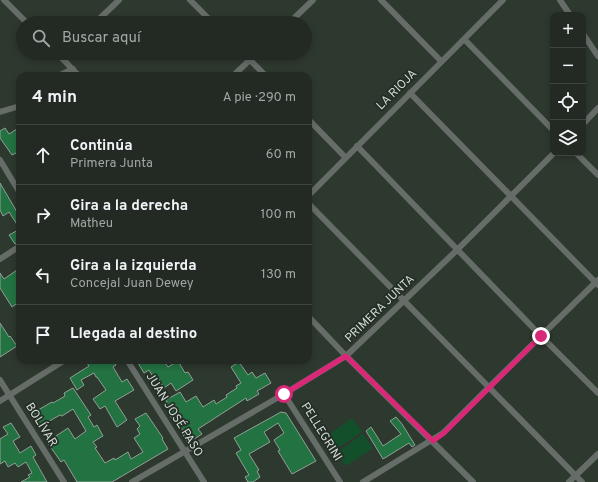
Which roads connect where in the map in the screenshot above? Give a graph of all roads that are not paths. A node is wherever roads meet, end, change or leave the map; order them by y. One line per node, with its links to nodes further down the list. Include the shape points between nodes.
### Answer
1 (4, 0): 9 (street)
2 (119, 0): 10 (street)
3 (190, 0): 11 (street)
4 (313, 0): 12 (street)
5 (381, 0): 18 (street)
6 (503, 0): 14 (street, LA RIOJA)
7 (560, 0): 8 (street)
8 (568, 12)
9 (20, 16)
10 (102, 16)
11 (206, 16)
12 (296, 16)
13 (586, 38): 15 (street)
14 (464, 40): 18 (street, LA RIOJA); 30 (street)
15 (598, 56)
16 (65, 60): 19 (street)
17 (250, 60): 22 (street); 23 (street)
18 (441, 61): 24 (street, LA RIOJA)
19 (72, 69): 20 (street); 21 (street)
20 (66, 72)
21 (75, 72)
22 (238, 72)
23 (262, 72)
24 (410, 93): 31 (street, LA RIOJA); 39 (street)
25 (16, 107): 27 (street)
26 (598, 108): 28 (street)
27 (0, 112)
28 (586, 121)
29 (312, 123): 34 (street)
30 (550, 127)
31 (357, 146): 34 (street, LA RIOJA); 42 (street)
32 (551, 156): 39 (street, PRIMERA JUNTA)
33 (579, 156): 36 (street)
34 (345, 158): 38 (street, LA RIOJA)
35 (0, 160): 37 (street)
36 (598, 175)
37 (16, 186)
38 (312, 192)
39 (511, 196): 42 (street, PRIMERA JUNTA); 44 (street)
40 (312, 207): 45 (street)
41 (16, 248): 43 (street)
42 (457, 250): 45 (street, PRIMERA JUNTA); 47 (street)
43 (0, 258)
44 (597, 283): 47 (street)
45 (403, 301): 48 (street, PRIMERA JUNTA); 52 (street)
46 (312, 320): 48 (street)
47 (541, 336): 52 (street); 53 (street)
48 (346, 356): 54 (street, PRIMERA JUNTA); 57 (street)
49 (59, 364): 55 (street)
50 (129, 364): 58 (street, JUAN JOSÉ PASO)
51 (0, 380): 55 (street, BOLÍVAR)
52 (489, 387): 57 (street); 60 (street)
53 (598, 393)
54 (284, 394): 58 (street, PRIMERA JUNTA); 64 (street, PELLEGRINI)
55 (10, 395): 56 (street); 61 (street, BOLÍVAR)
56 (0, 401)
57 (433, 441): 65 (street); 66 (street)
58 (184, 452): 62 (street, PRIMERA JUNTA); 63 (street, JUAN JOSÉ PASO)
59 (598, 454): 60 (street)
60 (576, 475): 67 (street); 68 (street)
61 (64, 482)
62 (132, 482)
63 (204, 482)
64 (340, 482)
65 (363, 482)
66 (473, 482)
67 (568, 482)
68 (582, 482)

